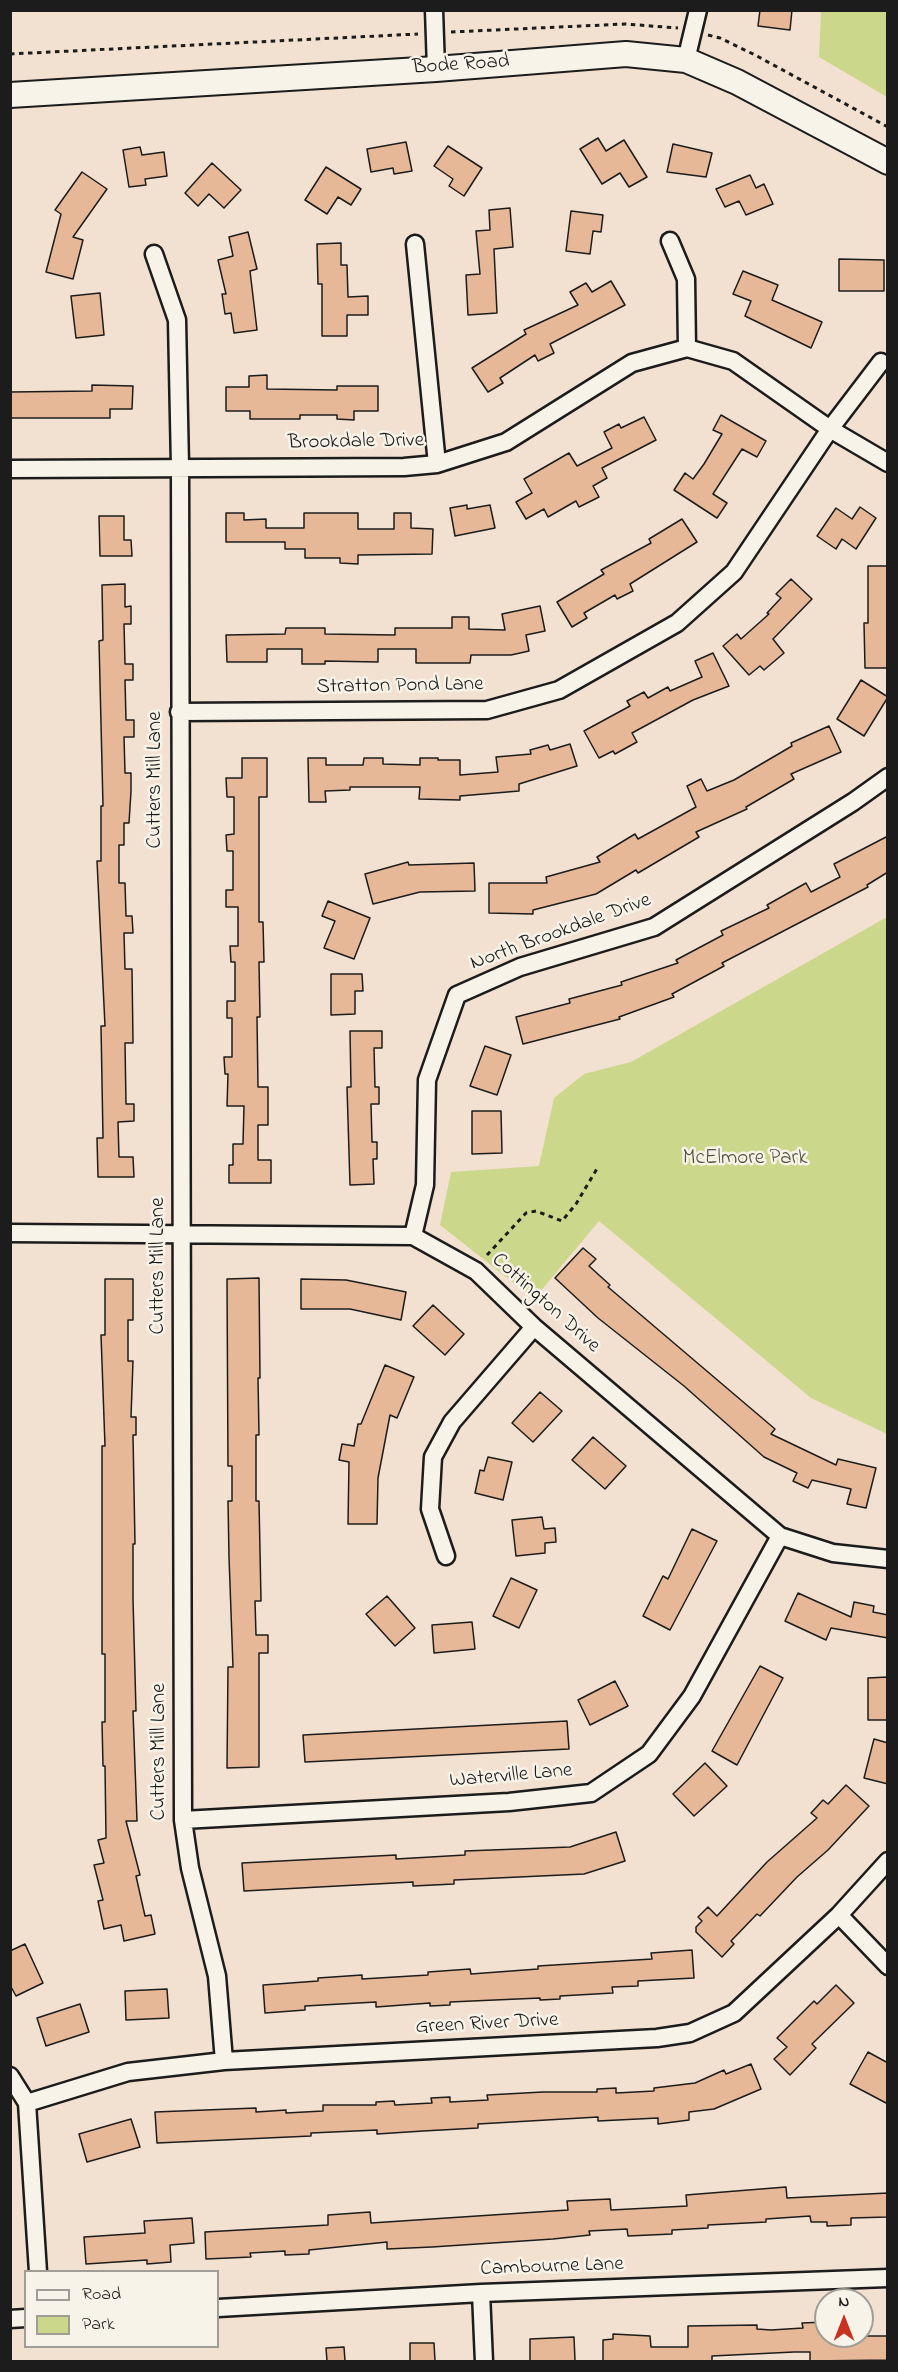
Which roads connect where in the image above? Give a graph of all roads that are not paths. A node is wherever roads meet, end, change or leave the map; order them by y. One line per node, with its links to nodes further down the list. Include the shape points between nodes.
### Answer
1 (434, 10): 4 (street)
2 (698, 10): 3 (street)
3 (686, 60): 4 (street, Bode Road, via 626,54); 6 (street, Bode Road, via 737,82)
4 (436, 69): 5 (street, Bode Road)
5 (10, 95)
6 (888, 162)
7 (670, 241): 10 (street, via 686,279)
8 (415, 243): 14 (street)
9 (154, 254): 15 (street, Cutters Mill Lane, via 177,320)
10 (687, 348): 12 (street, via 733,361); 14 (street, Brookdale Drive, via 633,363 506,442)
11 (881, 362): 12 (street, Stratton Pond Lane)
12 (830, 429): 13 (street); 17 (street, Stratton Pond Lane, via 734,572 678,623 559,690 487,710)
13 (888, 463)
14 (437, 464): 15 (street, Brookdale Drive)
15 (180, 467): 16 (street, Brookdale Drive); 17 (street, Cutters Mill Lane)
16 (10, 469)
17 (179, 712): 20 (street, Cutters Mill Lane)
18 (888, 777): 21 (street, North Brookdale Drive, via 654,927 520,967 457,995 427,1080 425,1185)
19 (10, 1233): 20 (street, Cottington Drive)
20 (183, 1234): 21 (street, Cottington Drive); 26 (street, Cutters Mill Lane)
21 (413, 1236): 22 (street, Cottington Drive, via 476,1271)
22 (534, 1327): 23 (street, Cottington Drive); 24 (street, via 453,1422 433,1457 430,1509)
23 (780, 1536): 25 (street, Cottington Drive, via 833,1553); 26 (street, Waterville Lane, via 692,1696 656,1746 591,1793 509,1802)
24 (446, 1556)
25 (888, 1559)
26 (183, 1820): 30 (street, Cutters Mill Lane, via 190,1868 217,1976)
27 (888, 1861): 28 (street, Green River Drive)
28 (839, 1915): 29 (street); 30 (street, Green River Drive, via 753,1998 717,2023 690,2033 657,2038)
29 (888, 1966)
30 (224, 2061): 32 (street, Green River Drive, via 128,2072)
31 (10, 2076): 32 (street)
32 (27, 2103): 33 (street)
33 (38, 2270)
34 (888, 2278): 35 (street, Cambourne Lane)
35 (481, 2294): 36 (street, Cambourne Lane); 37 (street)
36 (219, 2308)
37 (484, 2361)

